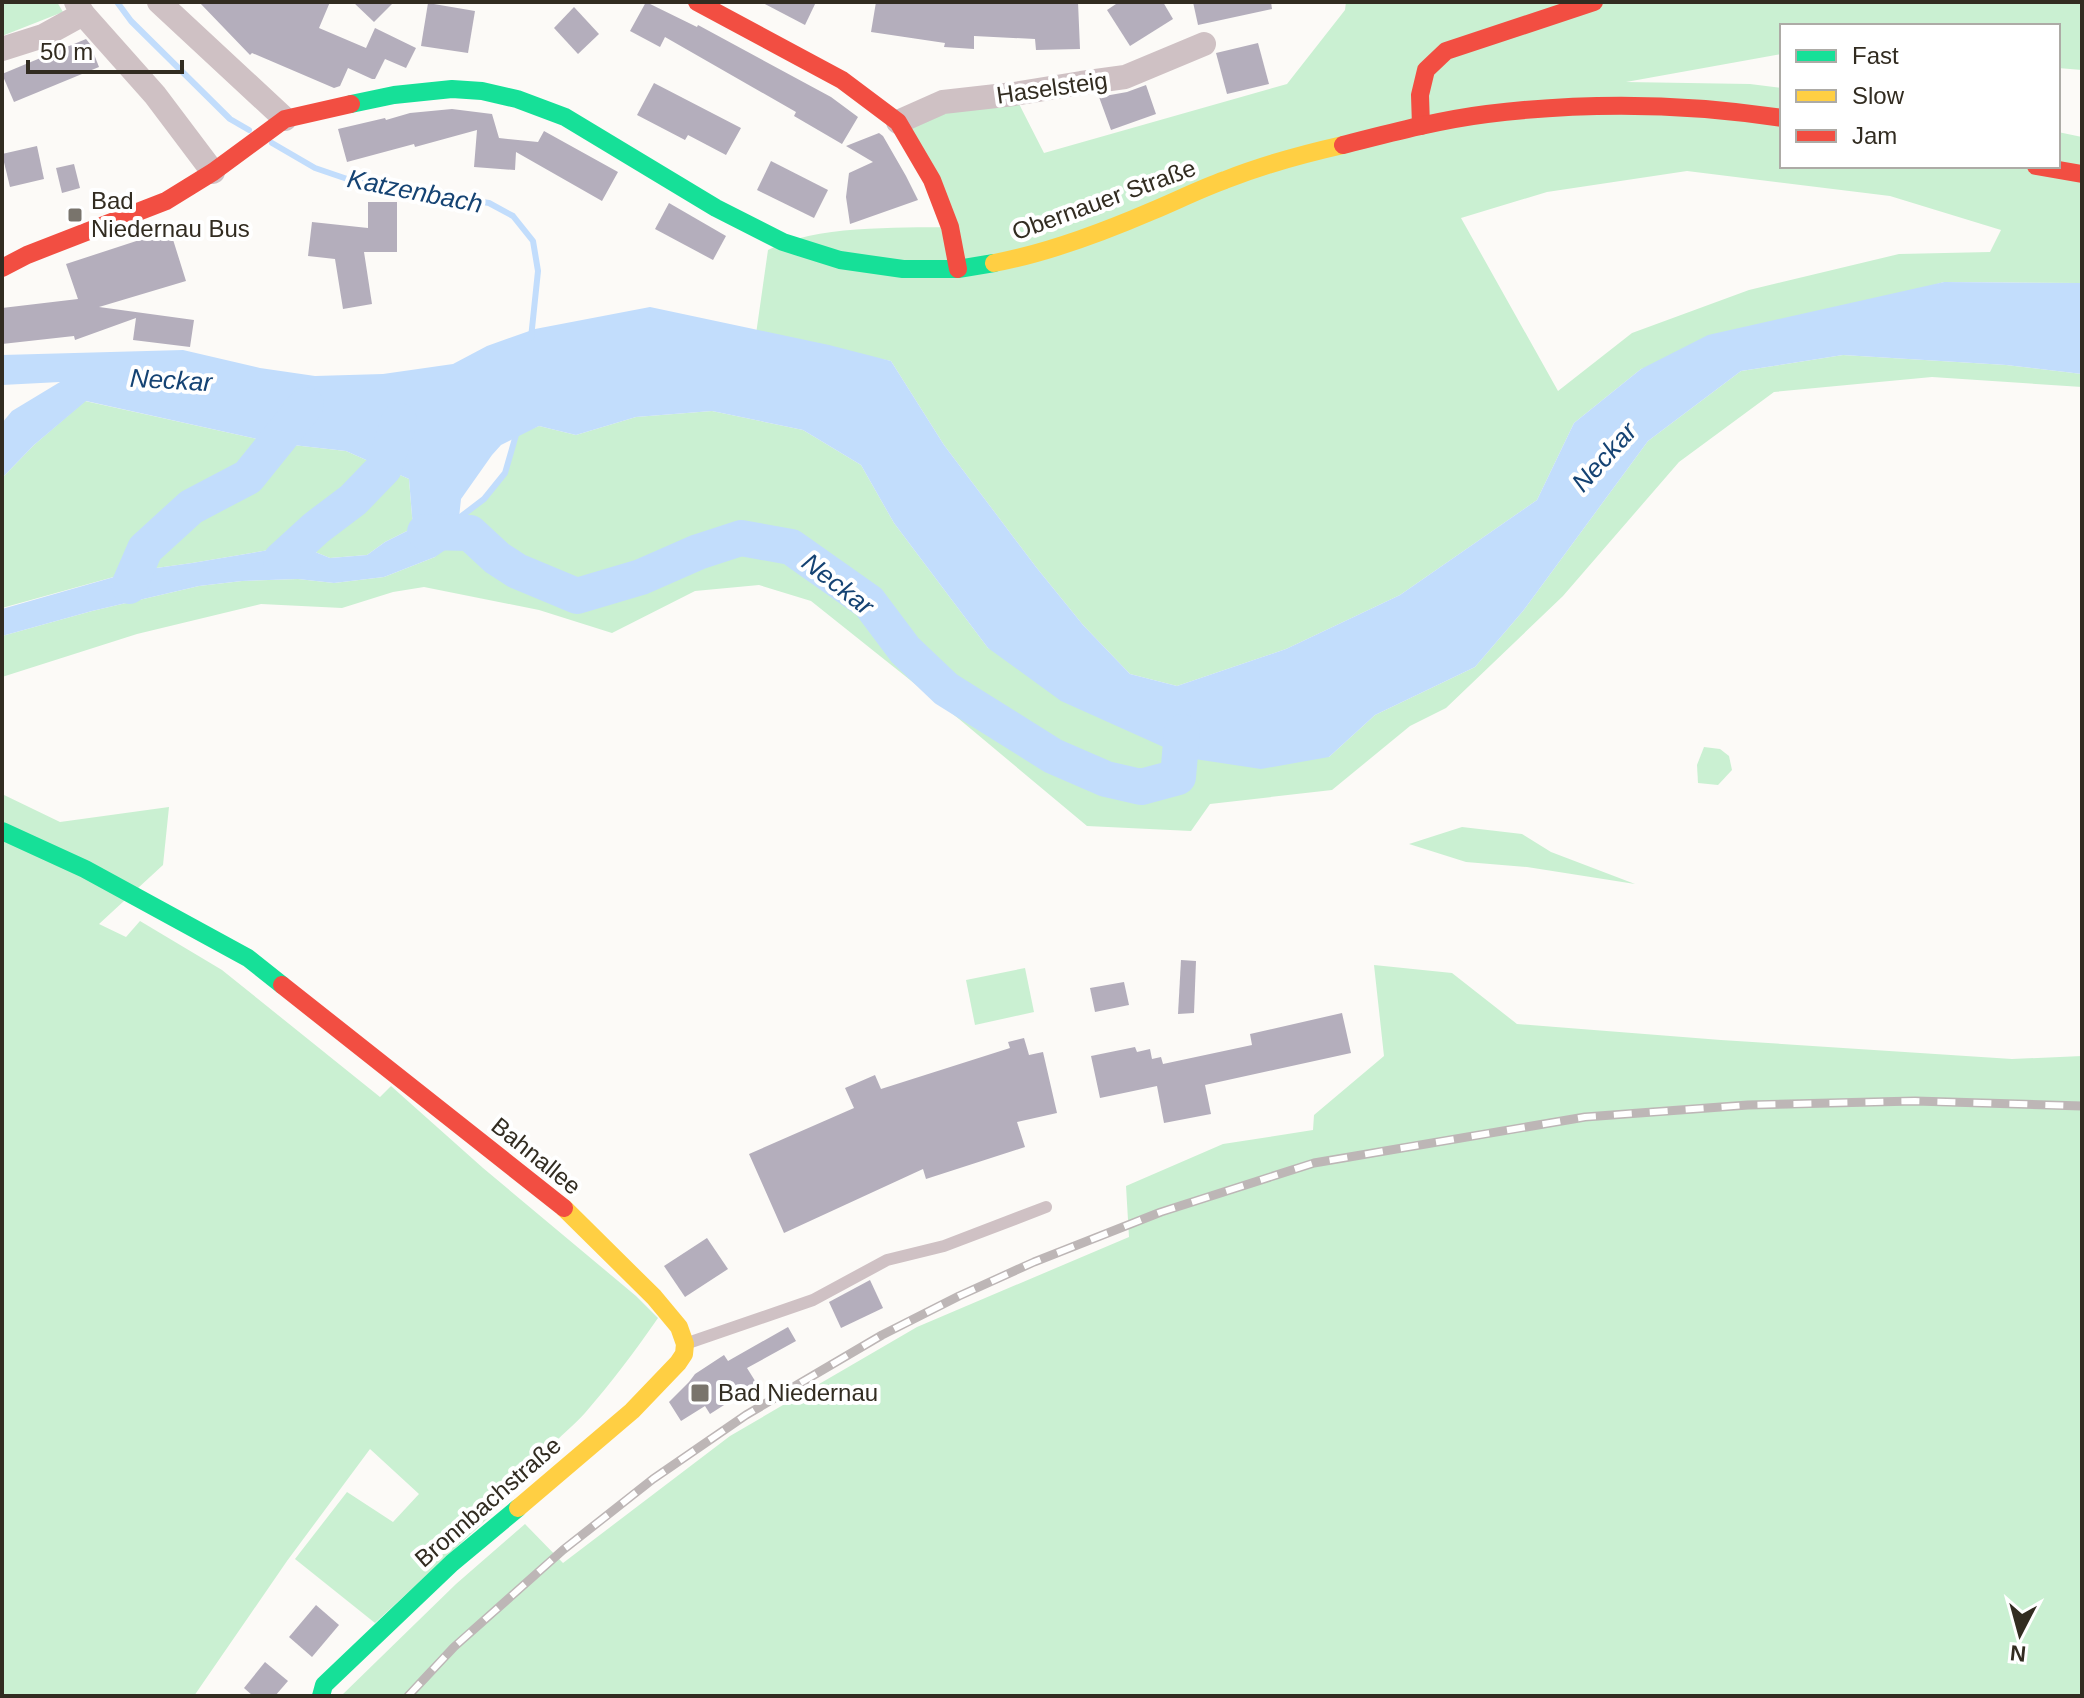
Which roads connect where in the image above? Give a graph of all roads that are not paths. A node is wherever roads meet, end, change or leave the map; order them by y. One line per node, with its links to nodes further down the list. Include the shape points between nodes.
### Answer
1 (159, 2): 9 (street)
2 (697, 2): 8 (street, via 842,80)
3 (1594, 2): 10 (street, via 1446,51 1426,70)
4 (79, 8): 6 (street, via 43,36); 11 (street)
5 (1204, 44): 8 (street, Haselsteig, via 1125,77 943,102)
6 (2, 49)
7 (1780, 118): 10 (street, Obernauer Straße, via 1574,106)
8 (898, 122): 15 (street, via 932,180 950,227)
9 (277, 124): 11 (street); 15 (street, Obernauer Straße, via 394,95 482,91 565,117 783,242 840,260 903,269)
10 (1421, 126): 15 (street, Obernauer Straße, via 1303,154 1081,239)
11 (220, 166): 14 (street, via 166,201)
12 (2048, 168): 13 (street)
13 (2082, 174)
14 (2, 268)
15 (958, 269)
16 (2, 831): 18 (street, Bahnallee, via 85,869 248,958 560,1204 654,1297 679,1327)
17 (1046, 1207): 18 (lane, via 959,1241 887,1260 813,1300)
18 (685, 1344): 19 (street, Bronnbachstraße, via 678,1363 632,1411 452,1563 324,1685)
19 (321, 1696)

